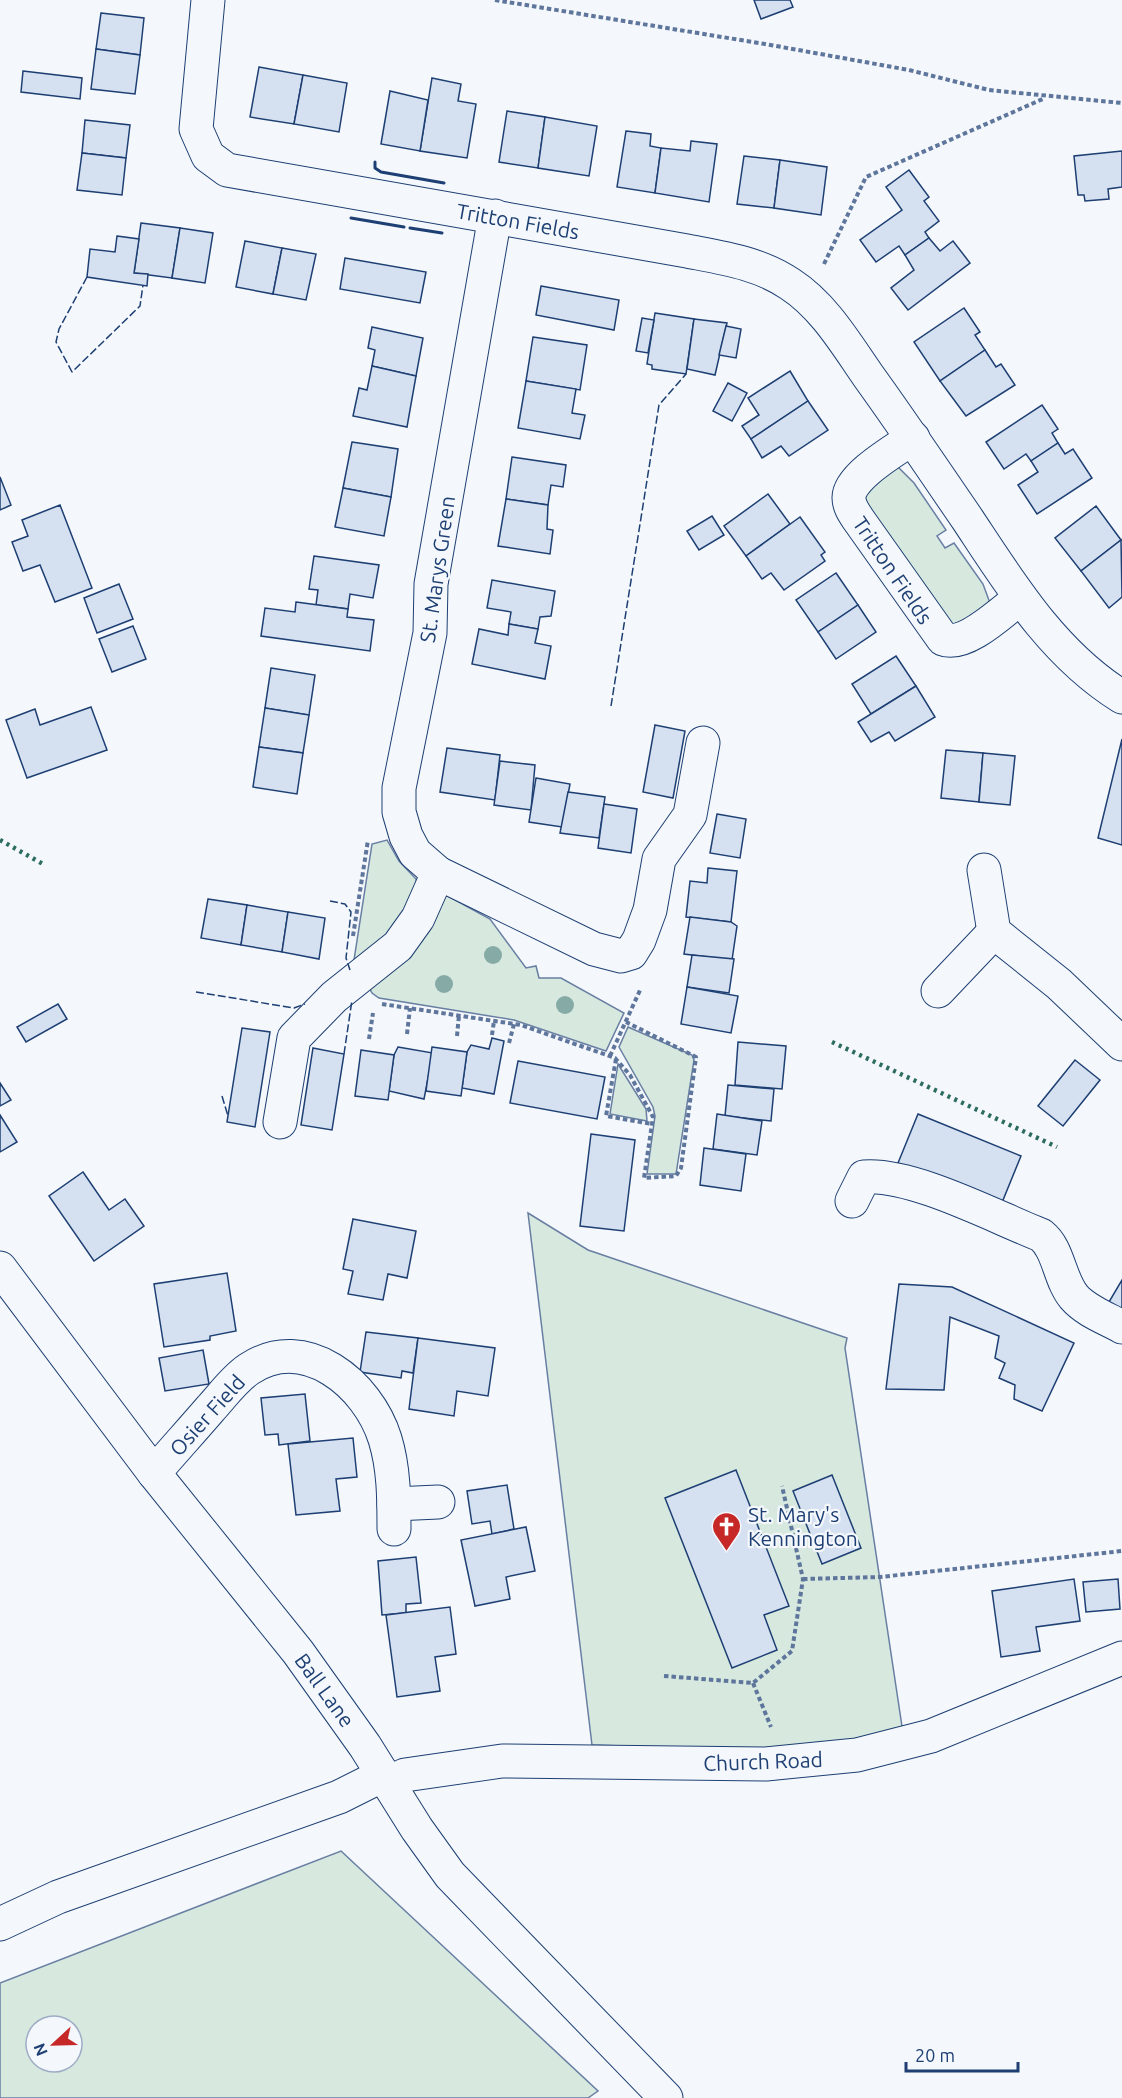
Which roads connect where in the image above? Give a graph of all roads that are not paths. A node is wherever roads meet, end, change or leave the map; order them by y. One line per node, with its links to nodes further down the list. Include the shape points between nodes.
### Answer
1 (208, 0): 2 (street, Tritton Fields, via 196,116 199,137 213,162 227,170)
2 (495, 216): 3 (street, Tritton Fields, via 743,262 781,278 808,297 831,323); 8 (street, St. Marys Green, via 431,584 430,633 399,788 399,812 406,836 415,852)
3 (913, 438): 4 (street, Tritton Fields); 4 (street, Tritton Fields, via 850,488 849,499 858,519 943,639 953,641 971,635)
4 (1020, 598): 5 (street, Tritton Fields, via 1088,674)
5 (1122, 696)
6 (703, 742): 8 (street, St. Marys Green, via 690,815 659,859 645,926 633,950 621,956 594,950)
7 (984, 870): 9 (street)
8 (438, 873): 12 (street, via 406,936 332,999 294,1038)
9 (994, 932): 10 (street); 11 (street, via 1059,984)
10 (938, 992)
11 (1122, 1044)
12 (280, 1122)
13 (852, 1201): 15 (street, via 864,1177 889,1178 1041,1235 1050,1244 1074,1297 1084,1307)
14 (0, 1268): 16 (street, Ball Lane)
15 (1122, 1327)
16 (154, 1473): 17 (street, Osier Field, via 243,1373 274,1358 304,1357 335,1370 351,1384 371,1412 387,1447 394,1517); 19 (street, Ball Lane, via 298,1652)
17 (438, 1502)
18 (1122, 1658): 19 (street, Church Road, via 909,1744 857,1755 786,1763 502,1761)
19 (386, 1779): 20 (street, Church Road, via 58,1897); 21 (street, Ball Lane, via 450,1875)
20 (0, 1924)
21 (666, 2098)

